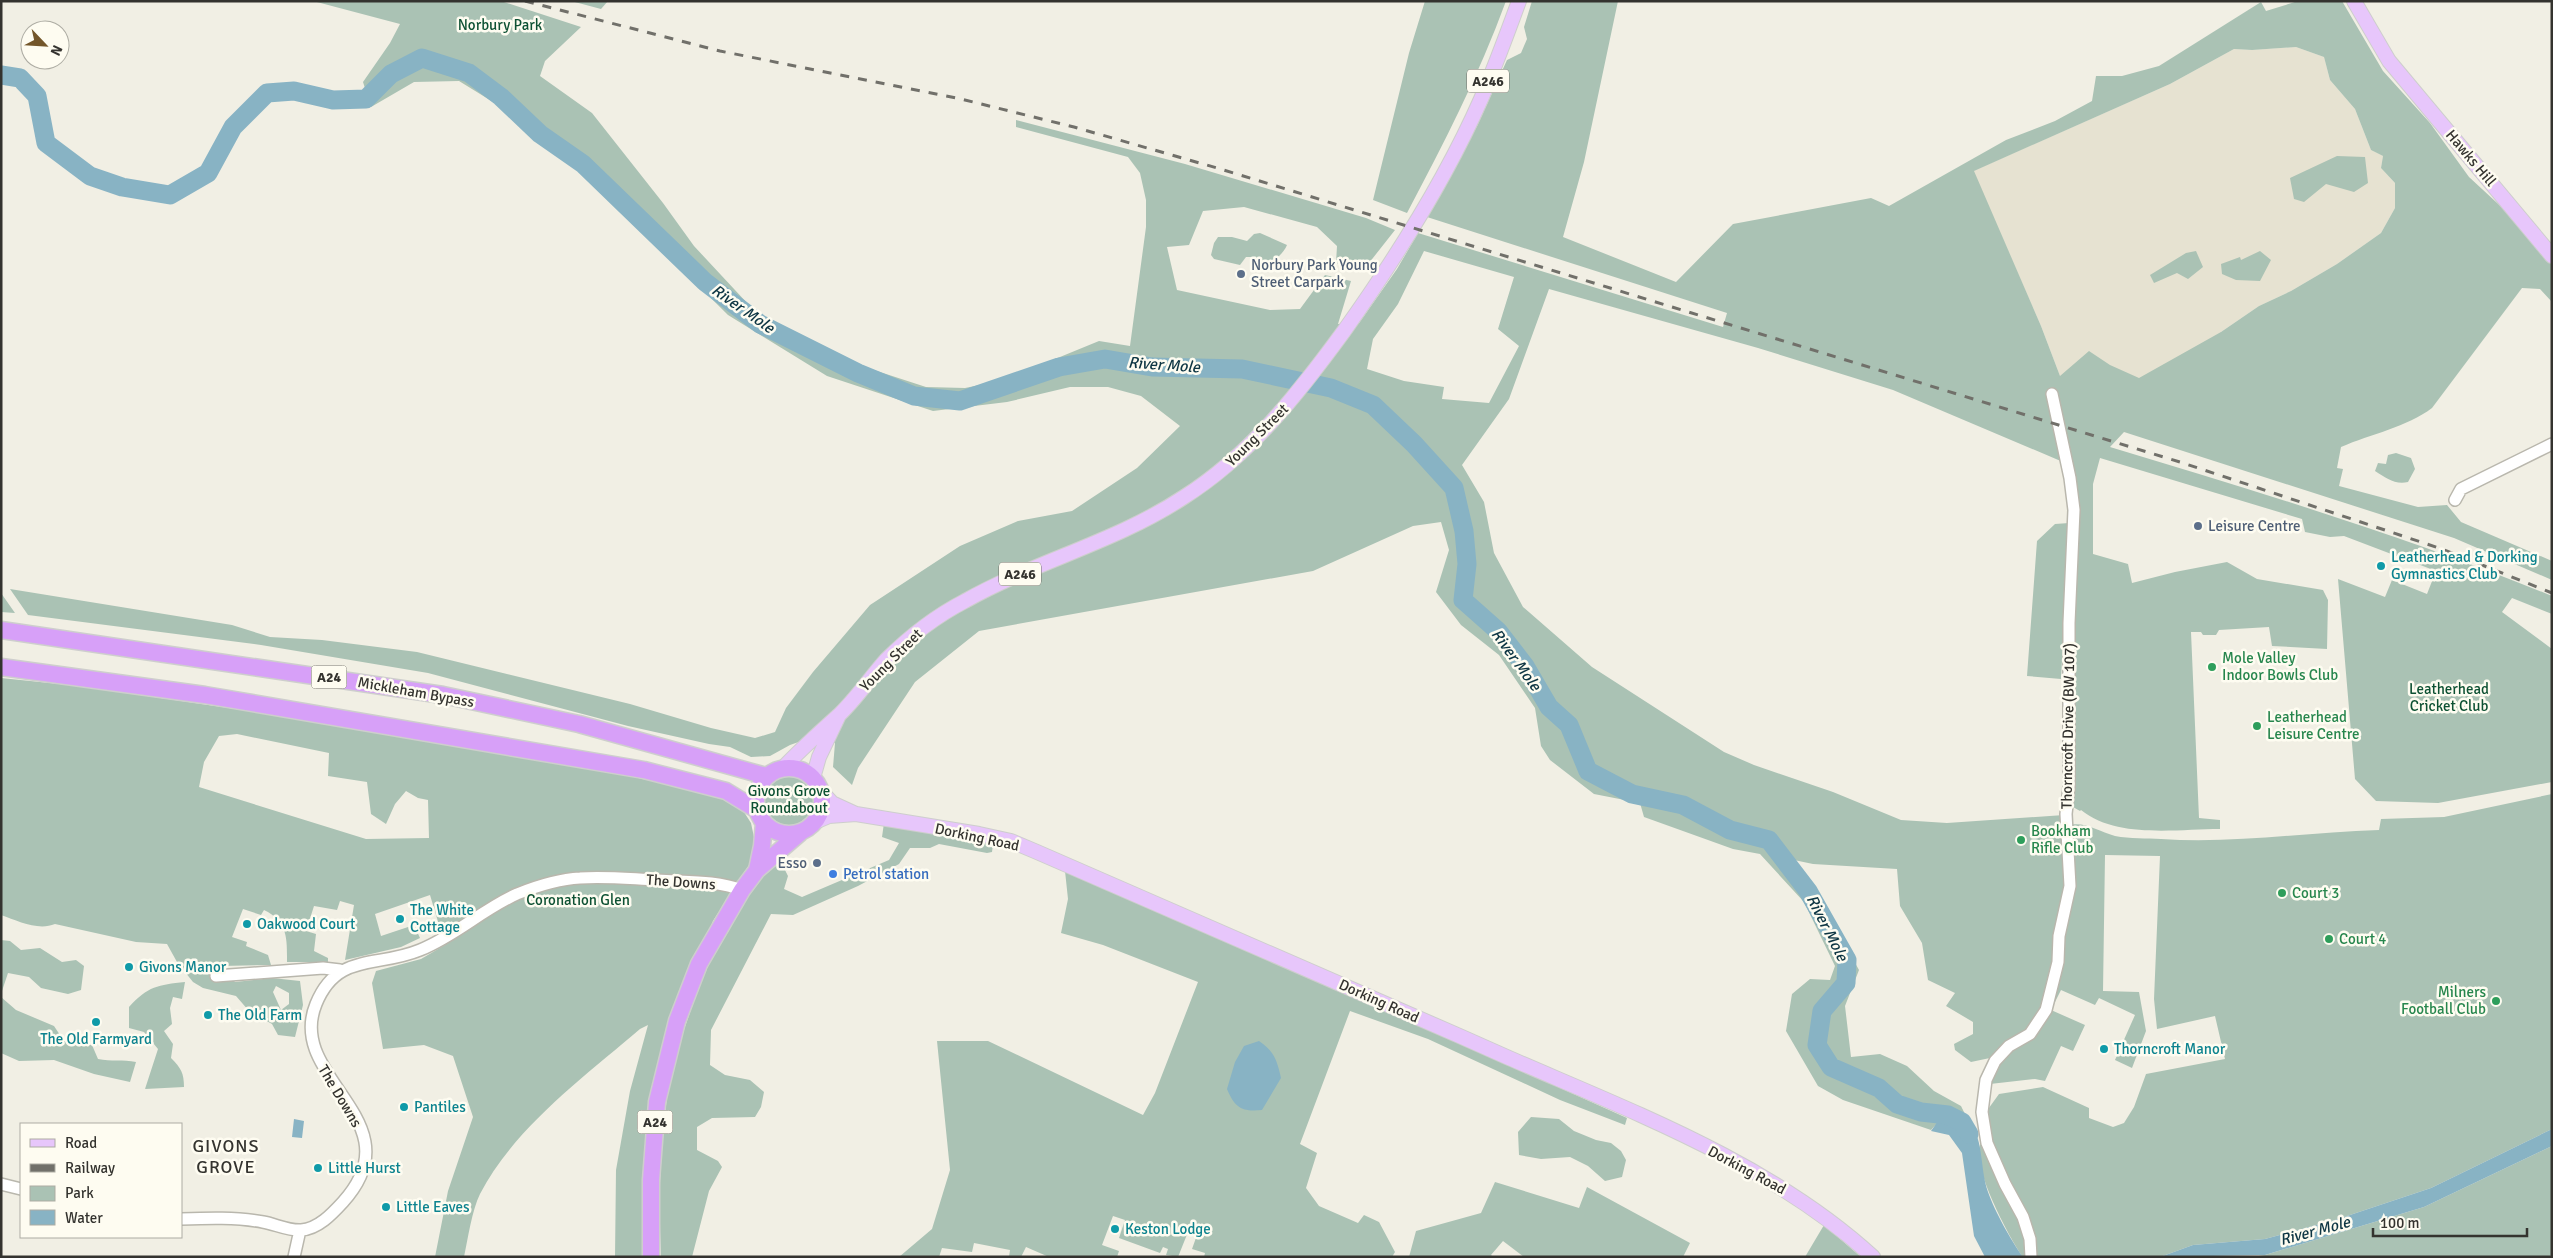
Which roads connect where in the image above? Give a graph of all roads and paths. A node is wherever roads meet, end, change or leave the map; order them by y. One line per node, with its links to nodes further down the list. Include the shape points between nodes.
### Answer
1 (1519, 1): 9 (main road, Young Street / A246, via 1481,99 1452,158 1394,258 1336,342 1272,424 1226,467 1150,518 1008,579 934,619 886,660)
2 (2354, 1): 3 (main road, Hawks Hill, via 2389,61)
3 (2552, 256)
4 (2052, 394): 28 (street, Thorncroft Drive (BW 107), via 2074,510 2066,814 2070,886 2059,936 2058,962 2046,1010 2030,1034 2009,1046 1995,1061 1986,1080 1982,1112 1987,1143 2023,1217 2030,1239)
5 (2552, 444): 6 (street, via 2461,488)
6 (2455, 500)
7 (1, 630): 11 (highway, Mickleham Bypass / A24, via 443,695 579,724)
8 (1, 667): 14 (highway, via 205,695 644,770 726,791)
9 (839, 714): 10 (main road, Young Street / A246); 12 (main road, Young Street / A246, via 819,757)
10 (783, 768): 11 (highway); 12 (highway, via 794,767)
11 (766, 776): 14 (highway, via 756,792)
12 (817, 784): 13 (main road, Dorking Road, via 832,803); 15 (highway, via 822,802)
13 (856, 814): 15 (main road, Dorking Road, via 829,816); 27 (main road, Dorking Road, via 995,838 1064,864 1709,1148 1793,1195 1840,1228)
14 (760, 816): 16 (highway, via 772,830 783,834); 17 (highway, A24, via 762,846)
15 (815, 822): 16 (highway)
16 (800, 833): 17 (highway, A24)
17 (757, 870): 18 (highway, A24)
18 (742, 890): 19 (street, The Downs, via 719,884 620,878 551,882 516,895 419,951); 26 (highway, A24, via 699,964 670,1044 657,1102 653,1139)
19 (340, 970): 20 (street, The Downs, via 324,968); 24 (street, The Downs, via 329,980 315,1005 310,1033 319,1060 358,1122 366,1157 358,1183 329,1218)
20 (216, 976)
21 (1, 1184): 22 (street)
22 (20, 1189)
23 (182, 1219): 24 (street, via 262,1222)
24 (300, 1230): 25 (street)
25 (294, 1257)
26 (651, 1257)
27 (1873, 1257)
28 (2031, 1257)

